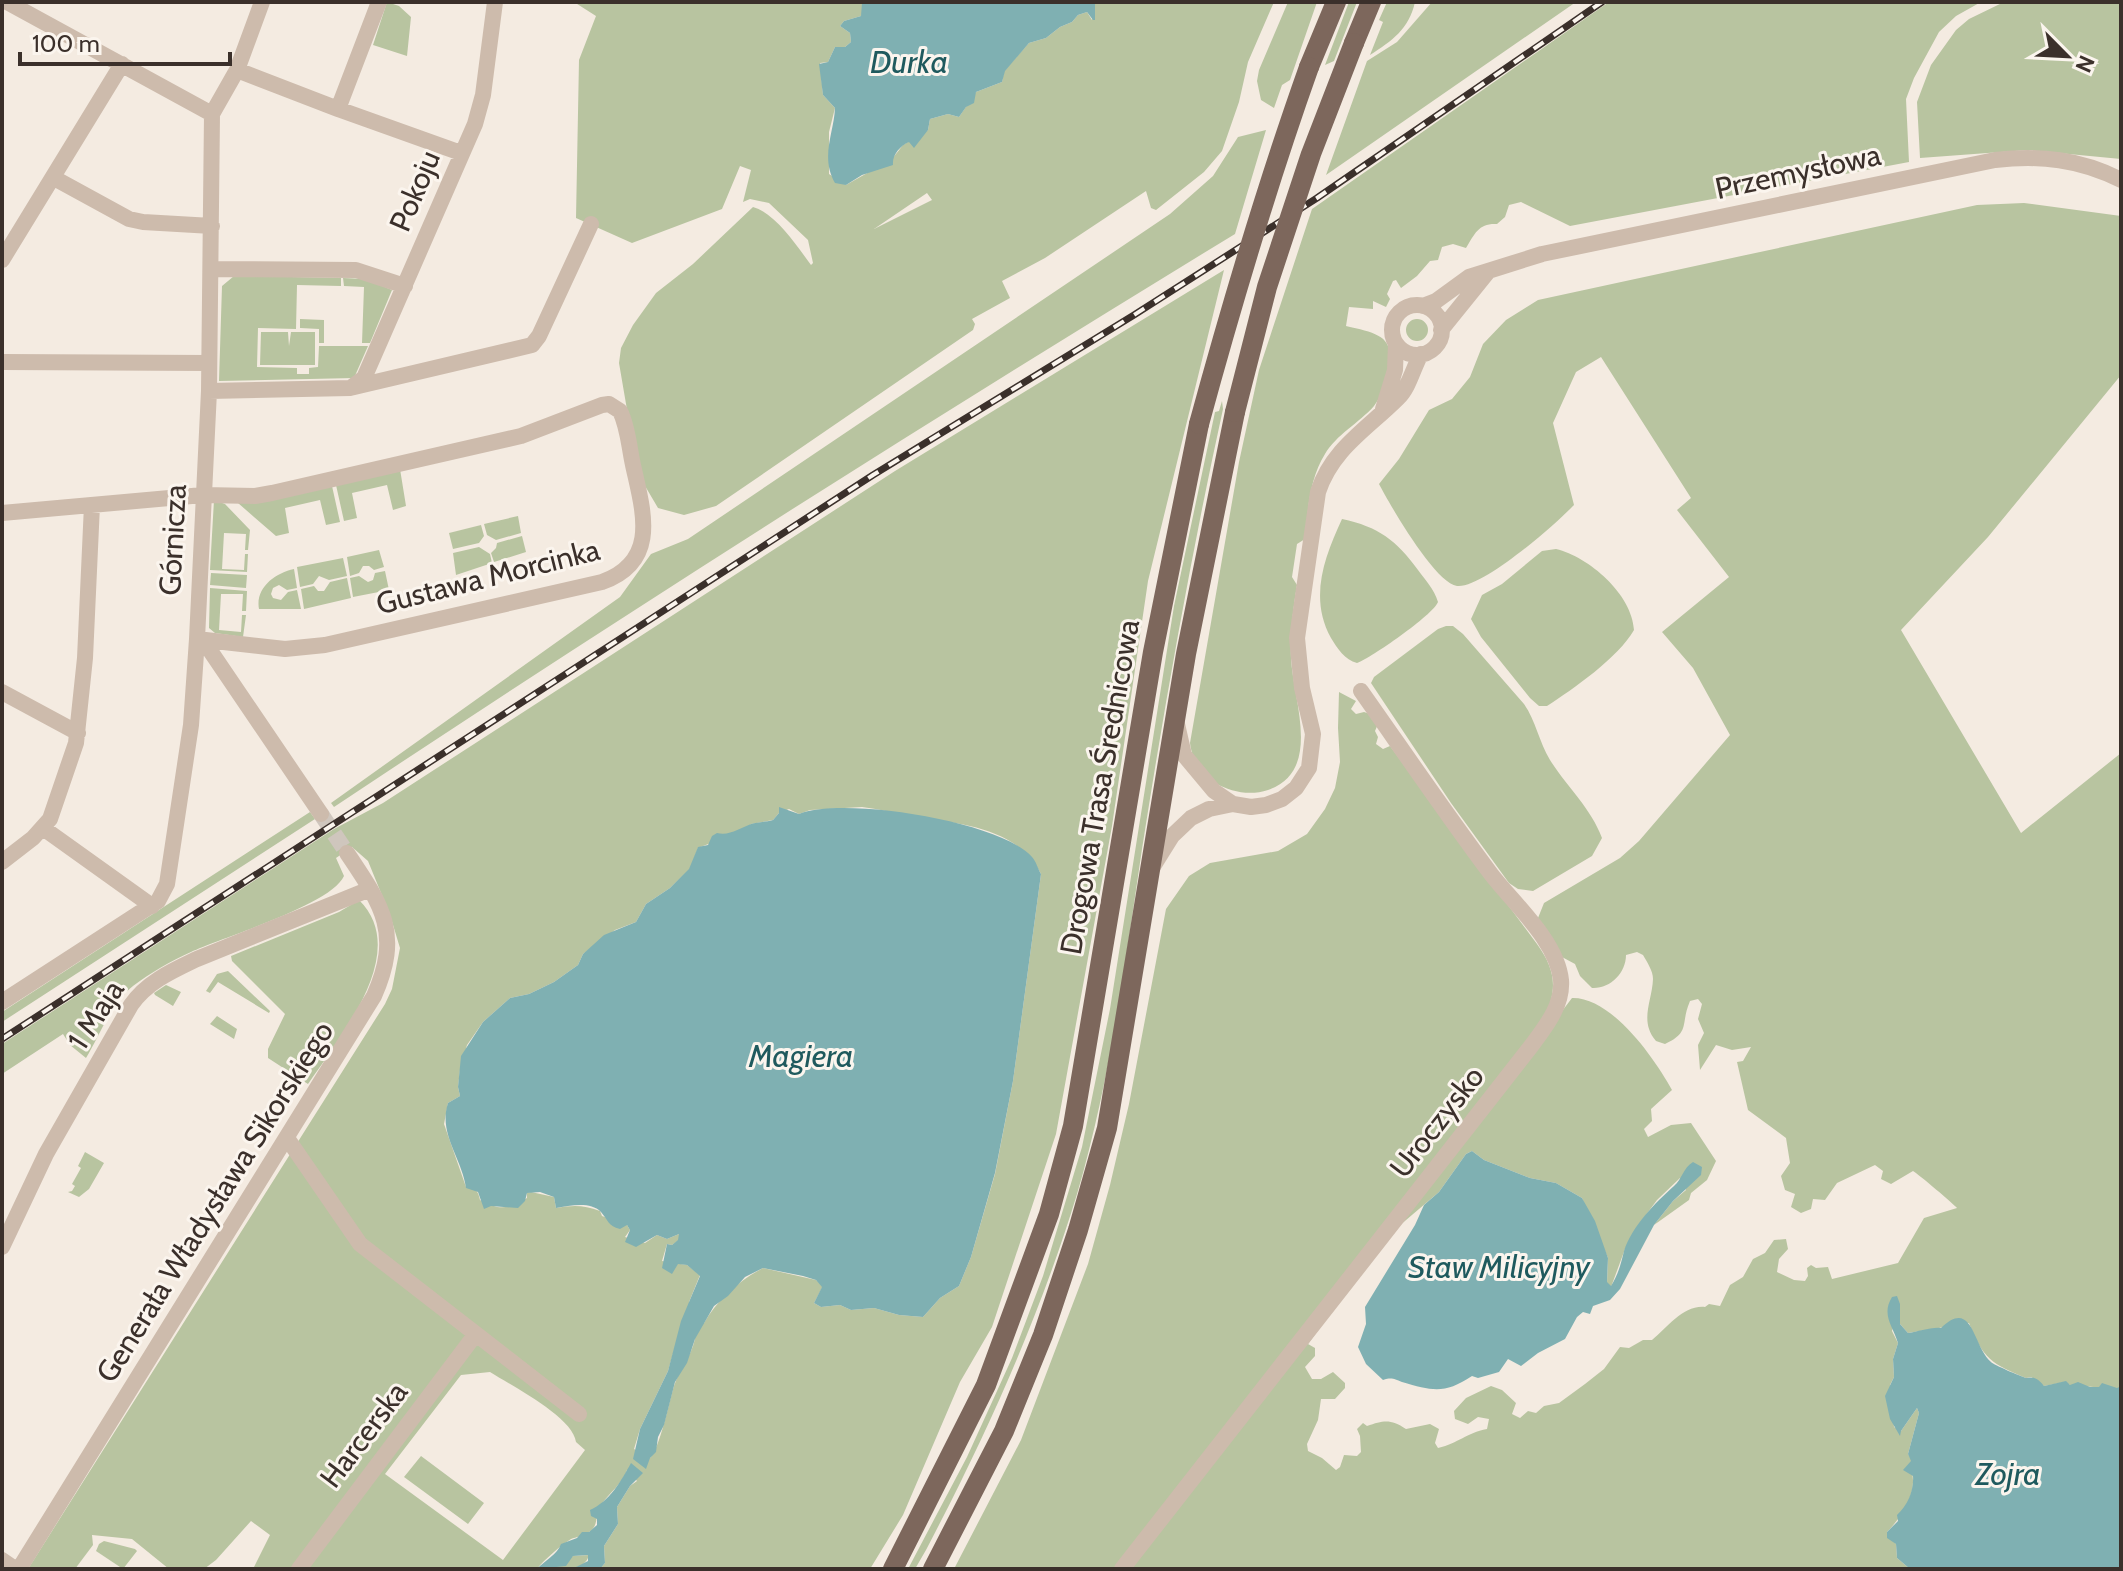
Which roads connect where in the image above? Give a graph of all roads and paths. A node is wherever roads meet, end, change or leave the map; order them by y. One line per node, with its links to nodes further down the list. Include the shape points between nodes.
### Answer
1 (7, 2): 7 (street)
2 (262, 2): 8 (street, Górnicza)
3 (379, 2): 9 (street)
4 (495, 2): 11 (street, Pokoju, via 483,95)
5 (1336, 2): 53 (main road, Drogowa Trasa Średnicowa, bridge, via 1257,219 1199,424 1153,652 1076,1110 1049,1214 986,1385)
6 (1371, 2): 35 (main road, Drogowa Trasa Średnicowa, bridge, via 1311,154 1267,287 1235,412)
7 (122, 64): 10 (street); 12 (street)
8 (237, 70): 9 (street); 10 (street, Górnicza)
9 (338, 109): 11 (street)
10 (212, 114): 15 (street, Górnicza)
11 (461, 153): 19 (street, Pokoju)
12 (54, 178): 15 (street, via 129,219); 16 (street)
13 (2121, 180): 18 (street, Przemysłowa, via 2076,162 1995,160 1542,254)
14 (591, 224): 26 (street, via 532,345)
15 (212, 226): 17 (street, Górnicza)
16 (2, 260)
17 (212, 269): 19 (street, via 356,270); 25 (street, Górnicza)
18 (1487, 273): 20 (street, Przemysłowa, via 1469,277); 21 (street)
19 (405, 286): 26 (street, Pokoju, via 364,378)
20 (1423, 306): 21 (street, via 1436,315); 22 (street, via 1407,307 1396,316)
21 (1441, 330): 23 (street, via 1436,346)
22 (1396, 344): 23 (street, via 1407,353); 28 (street, via 1395,370)
23 (1421, 354): 28 (street, via 1402,393)
24 (2, 362): 25 (street)
25 (209, 363): 27 (street, Górnicza)
26 (350, 388): 27 (street)
27 (209, 391): 29 (street, Górnicza)
28 (1382, 411): 37 (street, via 1339,452 1318,492 1297,638 1313,734 1309,768 1282,799 1251,807)
29 (212, 495): 30 (street); 32 (street, Górnicza); 32 (street, Gustawa Morcinka, via 272,493 521,436 609,404 620,411 625,425 645,530 631,563 602,582 325,645 285,649)
30 (92, 505): 31 (street); 36 (street)
31 (2, 513)
32 (197, 639): 38 (street, via 207,646); 44 (street, Górnicza, via 191,725 167,884)
33 (1361, 691): 55 (street, Uroczysko, via 1549,948 1561,979 1559,1002 1532,1045)
34 (2, 692): 36 (street)
35 (1176, 718): 37 (street, via 1184,755 1214,791); 42 (main road, Drogowa Trasa Średnicowa)
36 (78, 733): 39 (street)
37 (1233, 804): 42 (street, via 1191,818)
38 (321, 814)
39 (43, 828): 41 (street); 44 (street)
40 (347, 853): 43 (street, Generała Władysława Sikorskiego)
41 (2, 862)
42 (1151, 869): 54 (main road, Drogowa Trasa Średnicowa, via 1107,1128 1078,1230 1004,1431)
43 (370, 889): 46 (street, Generała Władysława Sikorskiego, via 385,917 381,980); 47 (street, 1 Maja, via 197,959 142,991 51,1146)
44 (152, 906): 45 (street)
45 (2, 1002)
46 (287, 1138): 48 (street, via 360,1244); 51 (street, Generała Władysława Sikorskiego)
47 (2, 1247)
48 (475, 1335): 49 (street); 52 (street, Harcerska)
49 (579, 1414)
50 (2, 1560): 51 (street)
51 (17, 1569)
52 (299, 1569)
53 (893, 1569)
54 (934, 1569)
55 (1122, 1569)

